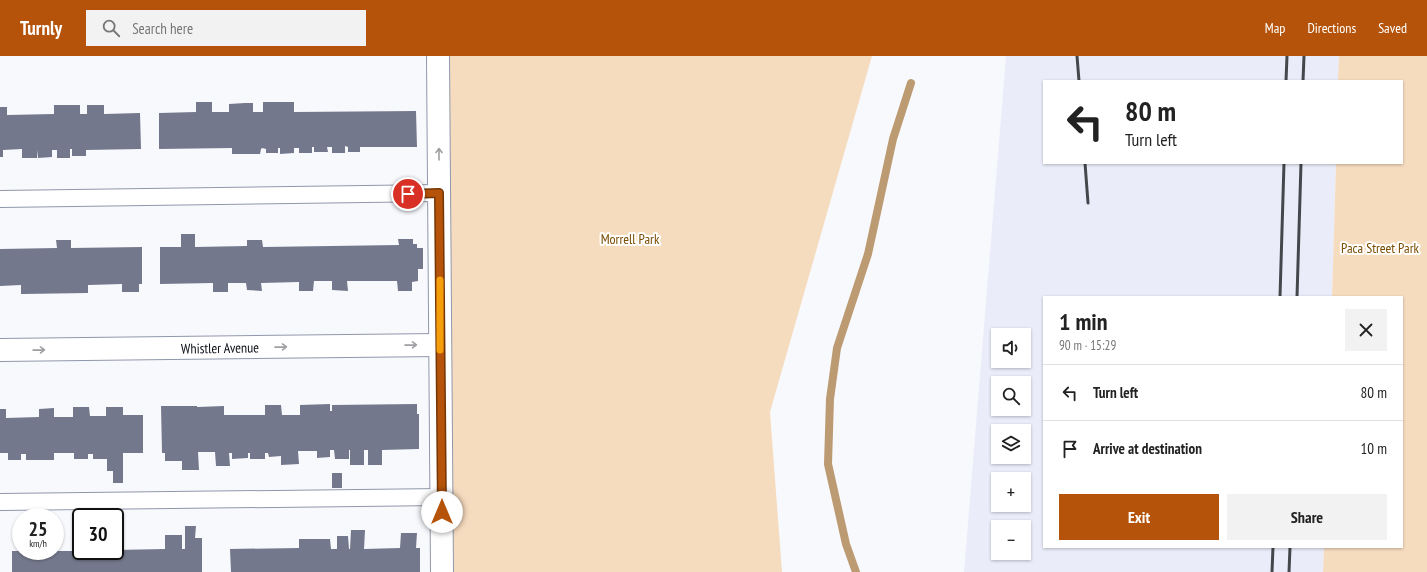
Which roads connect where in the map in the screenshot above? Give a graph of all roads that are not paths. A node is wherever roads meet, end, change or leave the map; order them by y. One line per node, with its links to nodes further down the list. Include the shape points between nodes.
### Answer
1 (438, 56): 2 (street, one-way to 1)
2 (439, 193): 3 (lane); 4 (street)
3 (0, 199)
4 (440, 345): 5 (street, Whistler Avenue, one-way to 4); 6 (street)
5 (0, 350)
6 (442, 497): 7 (lane); 8 (street)
7 (0, 502)
8 (442, 572)

